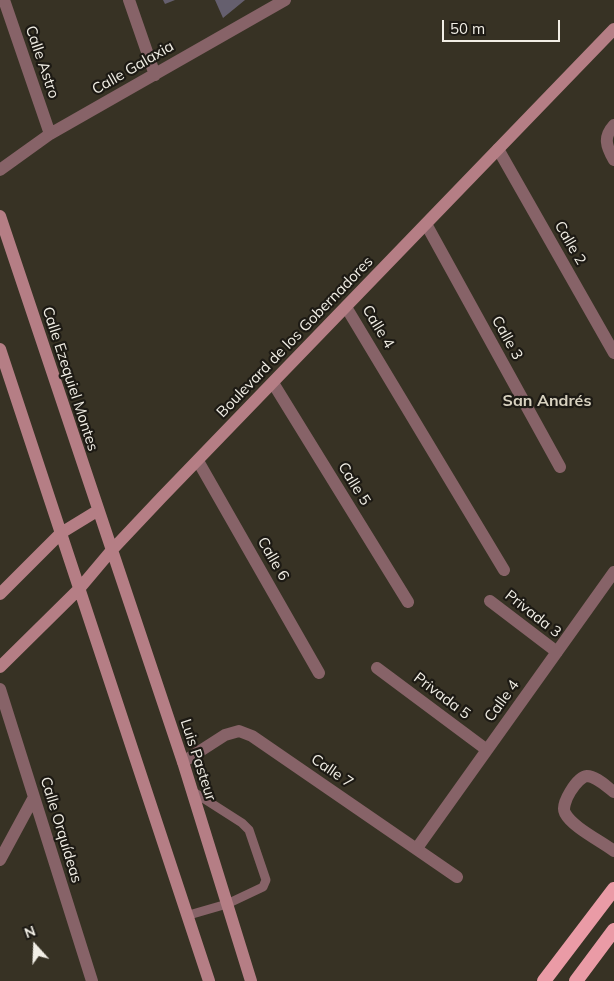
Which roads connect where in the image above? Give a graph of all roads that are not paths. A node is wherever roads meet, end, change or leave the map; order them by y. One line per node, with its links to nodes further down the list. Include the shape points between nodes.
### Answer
1 (4, 0): 7 (street, Calle Astro)
2 (129, 0): 5 (street)
3 (285, 0): 5 (street, Calle Galaxia)
4 (614, 28): 8 (main road, Boulevard de los Gobernadores)
5 (154, 75): 7 (street, Calle Galaxia)
6 (614, 125): 9 (street, via 605,140)
7 (50, 134): 10 (street, Calle Galaxia)
8 (498, 149): 12 (main road, Boulevard de los Gobernadores); 15 (street, Calle 2)
9 (614, 160)
10 (0, 170)
11 (0, 216): 19 (main road, Calle Ezequiel Montes)
12 (426, 224): 13 (main road, Boulevard de los Gobernadores); 18 (street, Calle 3)
13 (346, 307): 16 (main road, Boulevard de los Gobernadores); 22 (street, Calle 4)
14 (0, 349): 20 (main road)
15 (614, 353)
16 (273, 383): 17 (main road, Boulevard de los Gobernadores); 27 (street, Calle 5)
17 (198, 460): 21 (main road, Boulevard de los Gobernadores); 31 (street, Calle 6)
18 (560, 467)
19 (97, 511): 20 (main road); 21 (main road, Calle Ezequiel Montes)
20 (60, 533): 24 (main road); 25 (main road)
21 (111, 550): 24 (main road, Boulevard de los Gobernadores); 34 (main road, Luis Pasteur)
22 (504, 570)
23 (614, 572): 28 (street, Calle 4)
24 (80, 589): 29 (main road, Boulevard de los Gobernadores); 44 (main road)
25 (0, 594)
26 (490, 601): 28 (street, Privada 3)
27 (408, 602)
28 (557, 652): 33 (street, Calle 4)
29 (0, 667)
30 (378, 668): 33 (street, Privada 5)
31 (319, 673)
32 (0, 689): 37 (street, Calle Orquídeas)
33 (487, 750): 38 (street, Calle 4)
34 (183, 762): 35 (main road, Luis Pasteur); 38 (street, Calle 7, via 225,735 239,732 252,736)
35 (192, 791): 43 (main road, Luis Pasteur); 43 (lane, via 249,830 266,880 263,887)
36 (614, 792): 39 (street, via 593,777 586,776 579,780 564,805 564,812 571,821)
37 (34, 797): 40 (street); 46 (street, Calle Orquídeas)
38 (417, 848): 41 (street, Calle 7)
39 (614, 851)
40 (0, 860)
41 (457, 877)
42 (614, 889): 49 (highway)
43 (227, 904): 44 (lane); 48 (main road, Luis Pasteur)
44 (189, 915): 47 (main road)
45 (614, 930): 50 (highway)
46 (92, 981)
47 (209, 981)
48 (251, 981)
49 (544, 981)
50 (576, 981)

